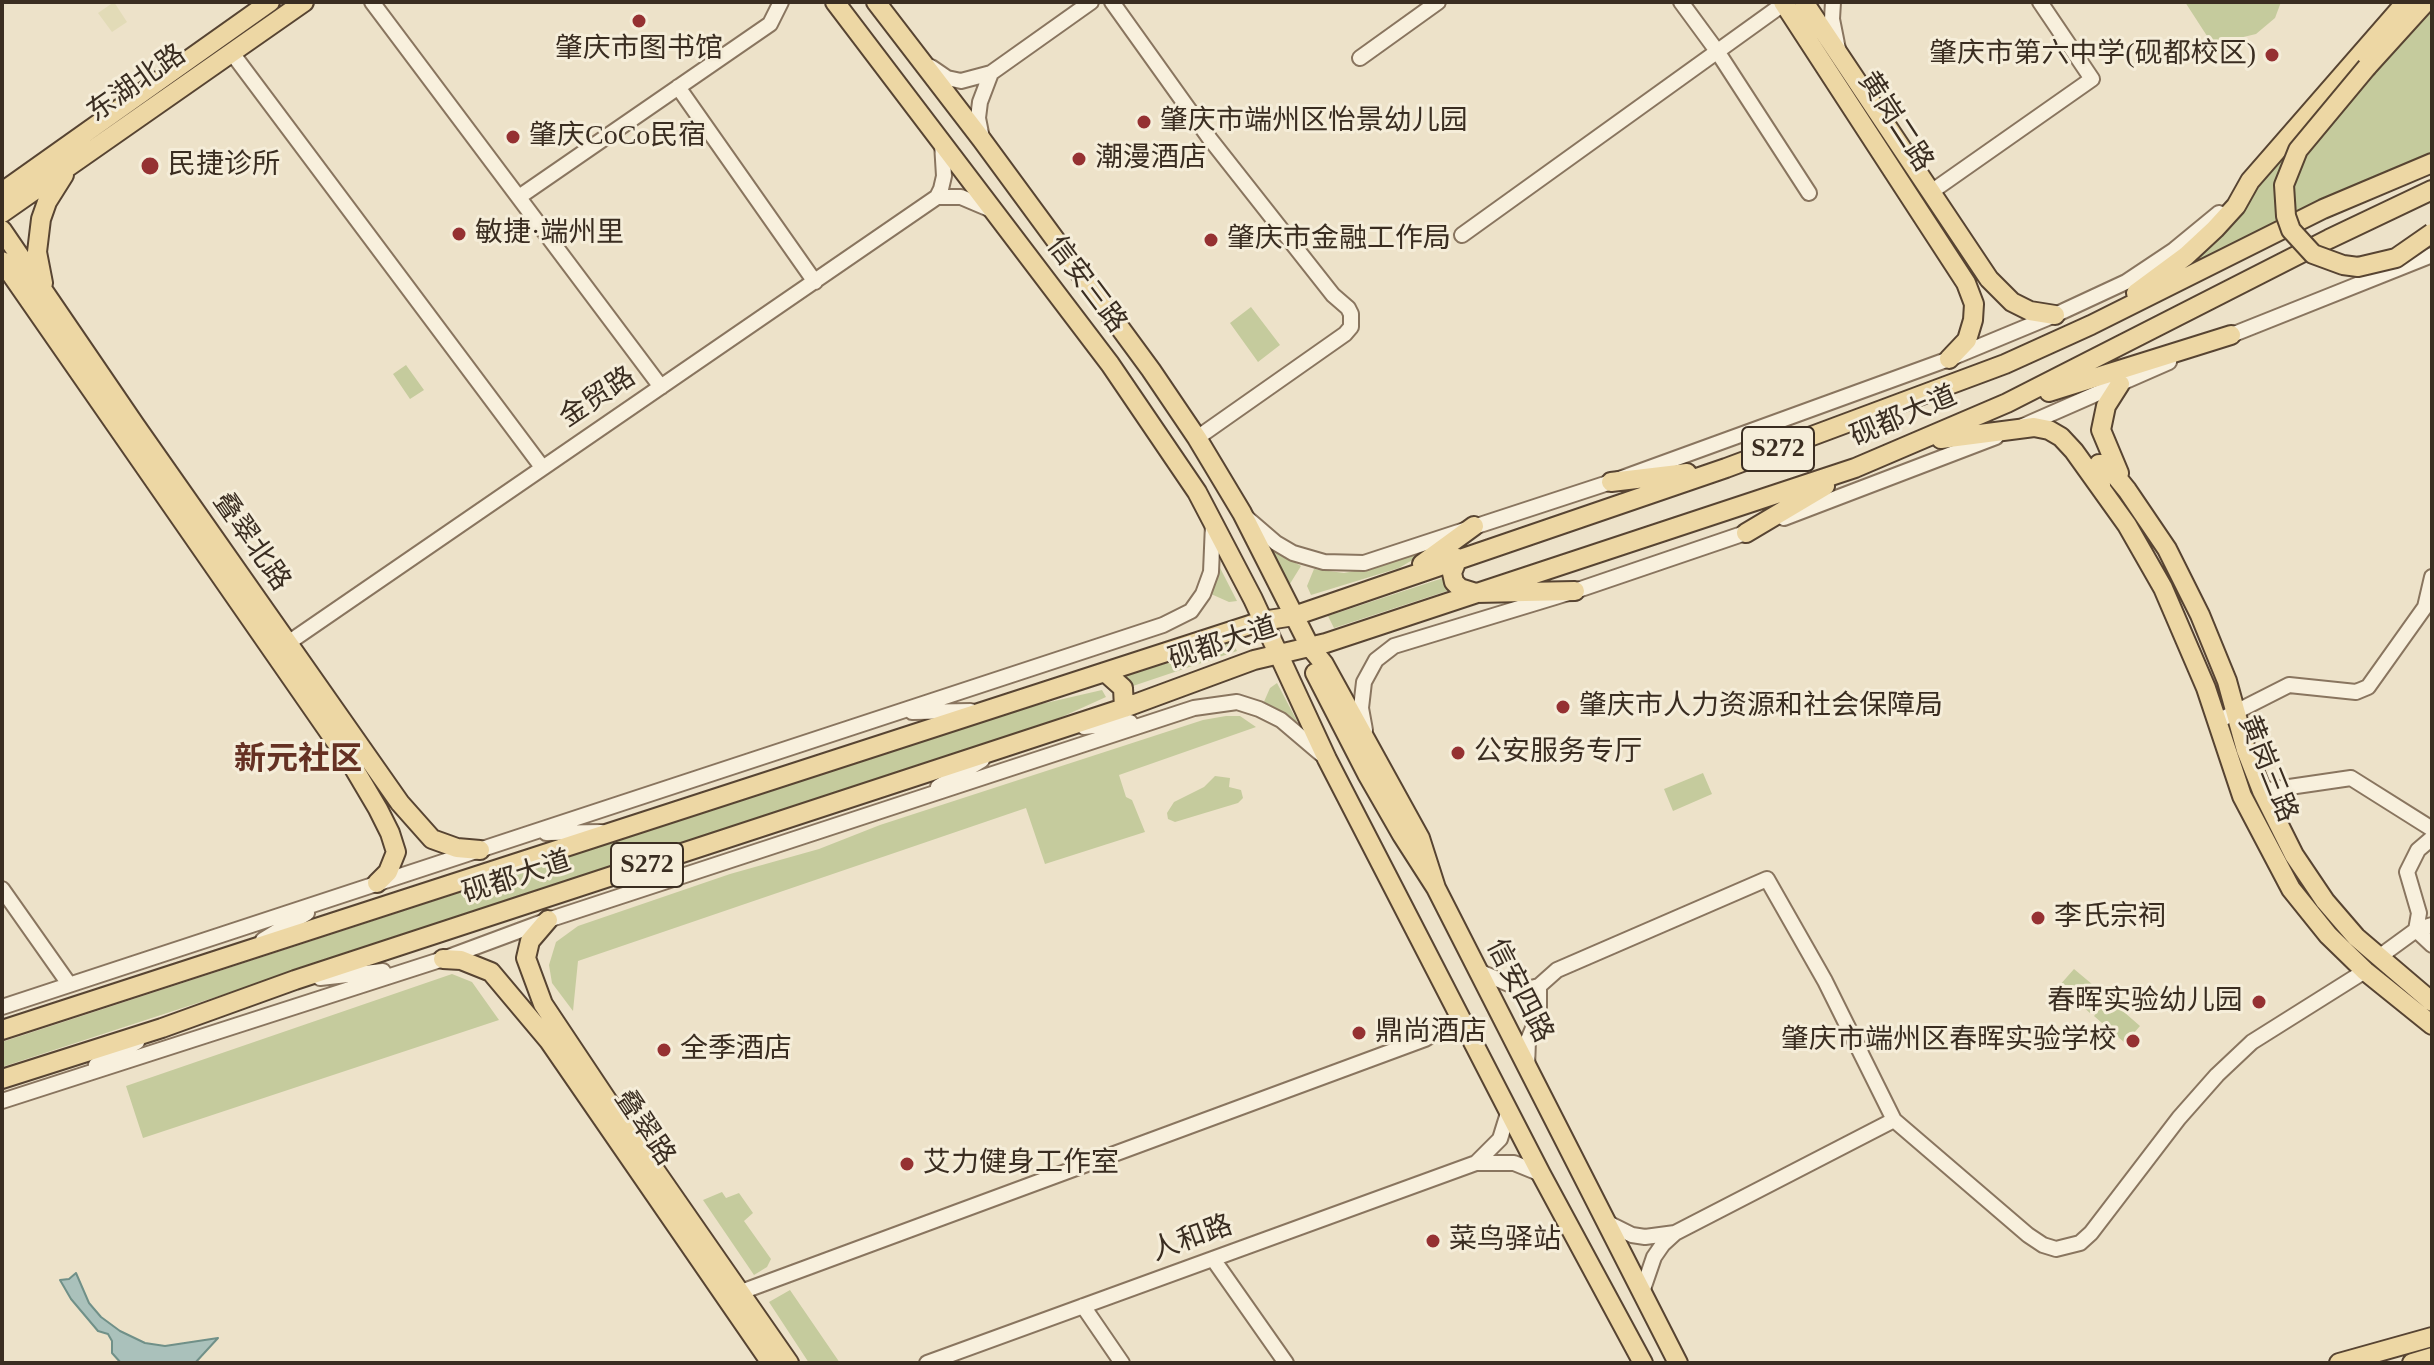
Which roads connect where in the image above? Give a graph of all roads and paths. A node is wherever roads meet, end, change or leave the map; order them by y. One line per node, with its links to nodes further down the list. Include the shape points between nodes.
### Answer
1 (304, 2): 19 (main road, 东湖北路)
2 (372, 2): 35 (street)
3 (781, 2): 25 (street, via 770,24)
4 (835, 2): 27 (main road, 信安三路)
5 (876, 2): 21 (main road, 信安三路)
6 (1091, 2): 24 (street)
7 (1112, 2): 57 (street, via 1210,139 1351,314 1345,334)
8 (1438, 2): 22 (street)
9 (1681, 2): 18 (street)
10 (1786, 2): 18 (street); 45 (main road, 黄岗二路)
11 (1804, 2): 20 (main road, 黄岗二路)
12 (1833, 2): 20 (street)
13 (2040, 2): 33 (street, via 2092,79)
14 (2396, 2): 23 (main road)
15 (2406, 2): 23 (main road)
16 (2426, 2): 23 (main road)
17 (262, 4): 32 (main road, 东湖北路)
18 (1717, 51): 34 (street); 41 (street)
19 (232, 53): 29 (main road, 东湖北路); 59 (street)
20 (1840, 57): 33 (main road, 黄岗二路)
21 (918, 58): 24 (street, via 961,81); 26 (main road, 信安三路)
22 (1360, 58)
23 (2364, 60): 30 (main road); 40 (main road, bridge, via 2298,150 2284,185 2291,230 2313,254 2358,267 2396,258)
24 (991, 73): 26 (street, via 980,102)
25 (678, 87): 35 (street); 47 (street)
26 (982, 140): 57 (main road, 信安三路)
27 (942, 142): 36 (street, via 944,176); 37 (main road, 信安三路)
28 (2432, 163): 50 (main road, 砚都大道 / S272, via 2323,209)
29 (71, 164): 38 (main road, 东湖北路); 48 (main road, via 41,219)
30 (2250, 181): 49 (street, via 2213,220 2174,250 2126,282); 50 (main road, via 2236,206 2186,256)
31 (2432, 190): 55 (main road, 砚都大道 / S272)
32 (2, 192)
33 (1931, 192): 44 (main road, 黄岗二路)
34 (1809, 193)
35 (519, 197): 54 (street)
36 (937, 197): 37 (street, via 961,197); 47 (street, 金贸路)
37 (995, 211): 65 (main road, 信安三路, via 1110,364)
38 (2, 213)
39 (2, 230): 48 (main road, 叠翠北路)
40 (2432, 233)
41 (1462, 235)
42 (2432, 255): 51 (street)
43 (2, 261): 48 (main road, 叠翠北路)
44 (1978, 264): 45 (main road, via 1972,274); 49 (main road, 黄岗二路, via 2012,302)
45 (1960, 273): 52 (main road, 黄岗二路, via 1974,304 1973,320 1967,340)
46 (2, 279): 48 (main road)
47 (815, 282): 54 (street, 金贸路)
48 (36, 295): 79 (main road, 叠翠北路); 98 (main road, 叠翠北路)
49 (2055, 315): 52 (street)
50 (2091, 325): 60 (main road, 砚都大道 / S272, via 1961,382)
51 (2231, 335): 53 (street); 55 (main road)
52 (1949, 359): 63 (street)
53 (2120, 384): 56 (street); 64 (main road, via 2106,406 2101,430)
54 (661, 387): 59 (street, 金贸路)
55 (2007, 403): 58 (main road, 砚都大道 / S272)
56 (2019, 428): 58 (main road, 黄岗三路); 66 (main road, 黄岗三路, via 2049,430 2061,437); 70 (street)
57 (1197, 438): 62 (main road, 信安三路)
58 (1915, 443): 61 (main road, 砚都大道 / S272)
59 (542, 467): 79 (street, 金贸路)
60 (1726, 468): 63 (main road); 71 (main road, 砚都大道 / S272)
61 (1855, 468): 70 (main road); 75 (main road, 砚都大道 / S272)
62 (1221, 478): 65 (main road); 67 (main road, 信安三路)
63 (1611, 482): 69 (street)
64 (2127, 490): 66 (main road, via 2106,464 2099,464 2095,470); 86 (main road, 黄岗三路, via 2167,549)
65 (1197, 492): 68 (main road, 信安三路)
66 (2105, 495): 88 (main road, 黄岗三路, via 2163,588)
67 (1242, 513): 69 (street, via 1293,553 1344,564 1364,563); 77 (main road, 信安三路)
68 (1213, 524): 78 (main road, 信安三路); 85 (street, 砚都大道, via 1211,572 1191,611)
69 (1474, 526): 73 (main road)
70 (1746, 533): 74 (street)
71 (1458, 558): 73 (main road, 砚都大道 / S272); 75 (main road, via 1454,582)
72 (2432, 577): 76 (street)
73 (1402, 579): 77 (main road, 砚都大道 / S272)
74 (1575, 591): 75 (main road); 90 (street, via 1386,650 1361,693)
75 (1476, 593): 80 (main road, 砚都大道 / S272)
76 (2428, 609): 86 (street, via 2368,687 2356,692 2289,685)
77 (1294, 616): 78 (main road, 砚都大道 / S272); 80 (main road, 信安三路)
78 (1262, 621): 81 (main road, 信安三路); 82 (main road, 砚都大道 / S272)
79 (288, 643): 97 (main road, 叠翠北路)
80 (1310, 647): 81 (main road, 砚都大道 / S272); 90 (main road); 93 (main road, 信安四路, via 1312,668)
81 (1277, 653): 83 (main road, 砚都大道 / S272); 92 (main road)
82 (1105, 672): 83 (main road, via 1123,688); 84 (main road, 砚都大道 / S272)
83 (1124, 708): 89 (main road, 砚都大道 / S272)
84 (988, 710): 85 (street); 100 (main road, 砚都大道 / S272)
85 (896, 712): 101 (street, 砚都大道)
86 (2236, 712): 88 (street); 95 (main road, 黄岗三路)
87 (1163, 718): 89 (street); 92 (street, 砚都大道, via 1237,702 1281,720); 96 (street, 砚都大道)
88 (2216, 722): 117 (main road, 黄岗三路, via 2242,796 2291,889)
89 (1056, 731): 91 (main road, 砚都大道 / S272)
90 (1368, 744): 105 (main road, via 1420,838)
91 (999, 750): 96 (street); 118 (main road, 砚都大道 / S272)
92 (1327, 759): 94 (main road)
93 (1367, 774): 94 (main road); 105 (main road, 信安四路)
94 (1342, 787): 125 (main road)
95 (2262, 791): 99 (street, via 2351,778); 113 (main road, 黄岗三路, via 2294,855 2325,901)
96 (918, 800): 108 (street, 砚都大道)
97 (400, 803): 98 (main road, via 391,815); 103 (main road, 叠翠北路, via 432,839)
98 (378, 809): 104 (main road, 叠翠北路, via 396,852)
99 (2432, 829)
100 (617, 831): 101 (street); 112 (main road, 砚都大道 / S272)
101 (530, 834): 103 (street, 砚都大道)
102 (2432, 838): 110 (street, via 2418,850 2407,872 2419,913)
103 (480, 850): 104 (street, 砚都大道)
104 (377, 883): 107 (street, 砚都大道)
105 (1436, 888): 116 (main road, 信安四路)
106 (2, 889): 119 (street)
107 (328, 901): 112 (street); 119 (street, 砚都大道)
108 (548, 920): 114 (street, 砚都大道); 122 (main road, 叠翠路, via 530,941 526,958)
109 (2432, 925): 110 (street)
110 (2416, 930): 111 (street); 113 (street)
111 (2432, 945)
112 (245, 951): 128 (main road, 砚都大道 / S272)
113 (2379, 957): 121 (main road, 黄岗三路)
114 (443, 959): 115 (street, 砚都大道); 124 (main road, 叠翠路, via 491,972)
115 (410, 968): 118 (street); 131 (street, 砚都大道)
116 (1478, 971): 120 (street, via 1523,990); 129 (main road, 信安四路)
117 (2365, 971): 126 (main road, 黄岗三路); 134 (street, via 2252,1042 2224,1068 2091,1233 2067,1248 2043,1245 2028,1235)
118 (295, 980): 127 (main road, 砚都大道 / S272)
119 (69, 984): 123 (street, 砚都大道)
120 (1539, 986): 129 (street, via 1539,1014 1528,1040); 134 (street, via 1557,970 1767,879)
121 (2432, 1002)
122 (543, 1004): 124 (main road, via 537,997 529,998); 140 (main road, 叠翠路)
123 (2, 1007)
124 (522, 1010): 145 (main road, 叠翠路, via 549,1041)
125 (1461, 1017): 133 (main road); 140 (street, via 1425,1039)
126 (2432, 1025)
127 (162, 1028): 130 (main road, 砚都大道 / S272); 131 (street)
128 (2, 1030)
129 (1527, 1069): 137 (main road, 信安四路)
130 (2, 1079)
131 (64, 1082): 132 (street, 砚都大道)
132 (2, 1101)
133 (1509, 1110): 135 (street, via 1500,1139); 136 (main road)
134 (1894, 1120): 138 (street)
135 (1476, 1163): 136 (street, via 1514,1163); 139 (street, 人和路)
136 (1541, 1174): 150 (main road)
137 (1608, 1223): 138 (street, via 1645,1237); 141 (main road, 信安四路)
138 (1675, 1233): 141 (street, via 1654,1257)
139 (1213, 1259): 142 (street, 人和路); 149 (street)
140 (741, 1292): 146 (main road, 叠翠路)
141 (1642, 1292): 151 (main road, 信安四路)
142 (1083, 1306): 147 (street, 人和路); 148 (street)
143 (2432, 1337): 152 (main road)
144 (2432, 1357): 153 (main road)
145 (771, 1363)
146 (789, 1363)
147 (927, 1363)
148 (1122, 1363)
149 (1286, 1363)
150 (1643, 1363)
151 (1678, 1363)
152 (2339, 1363)
153 (2412, 1363)

